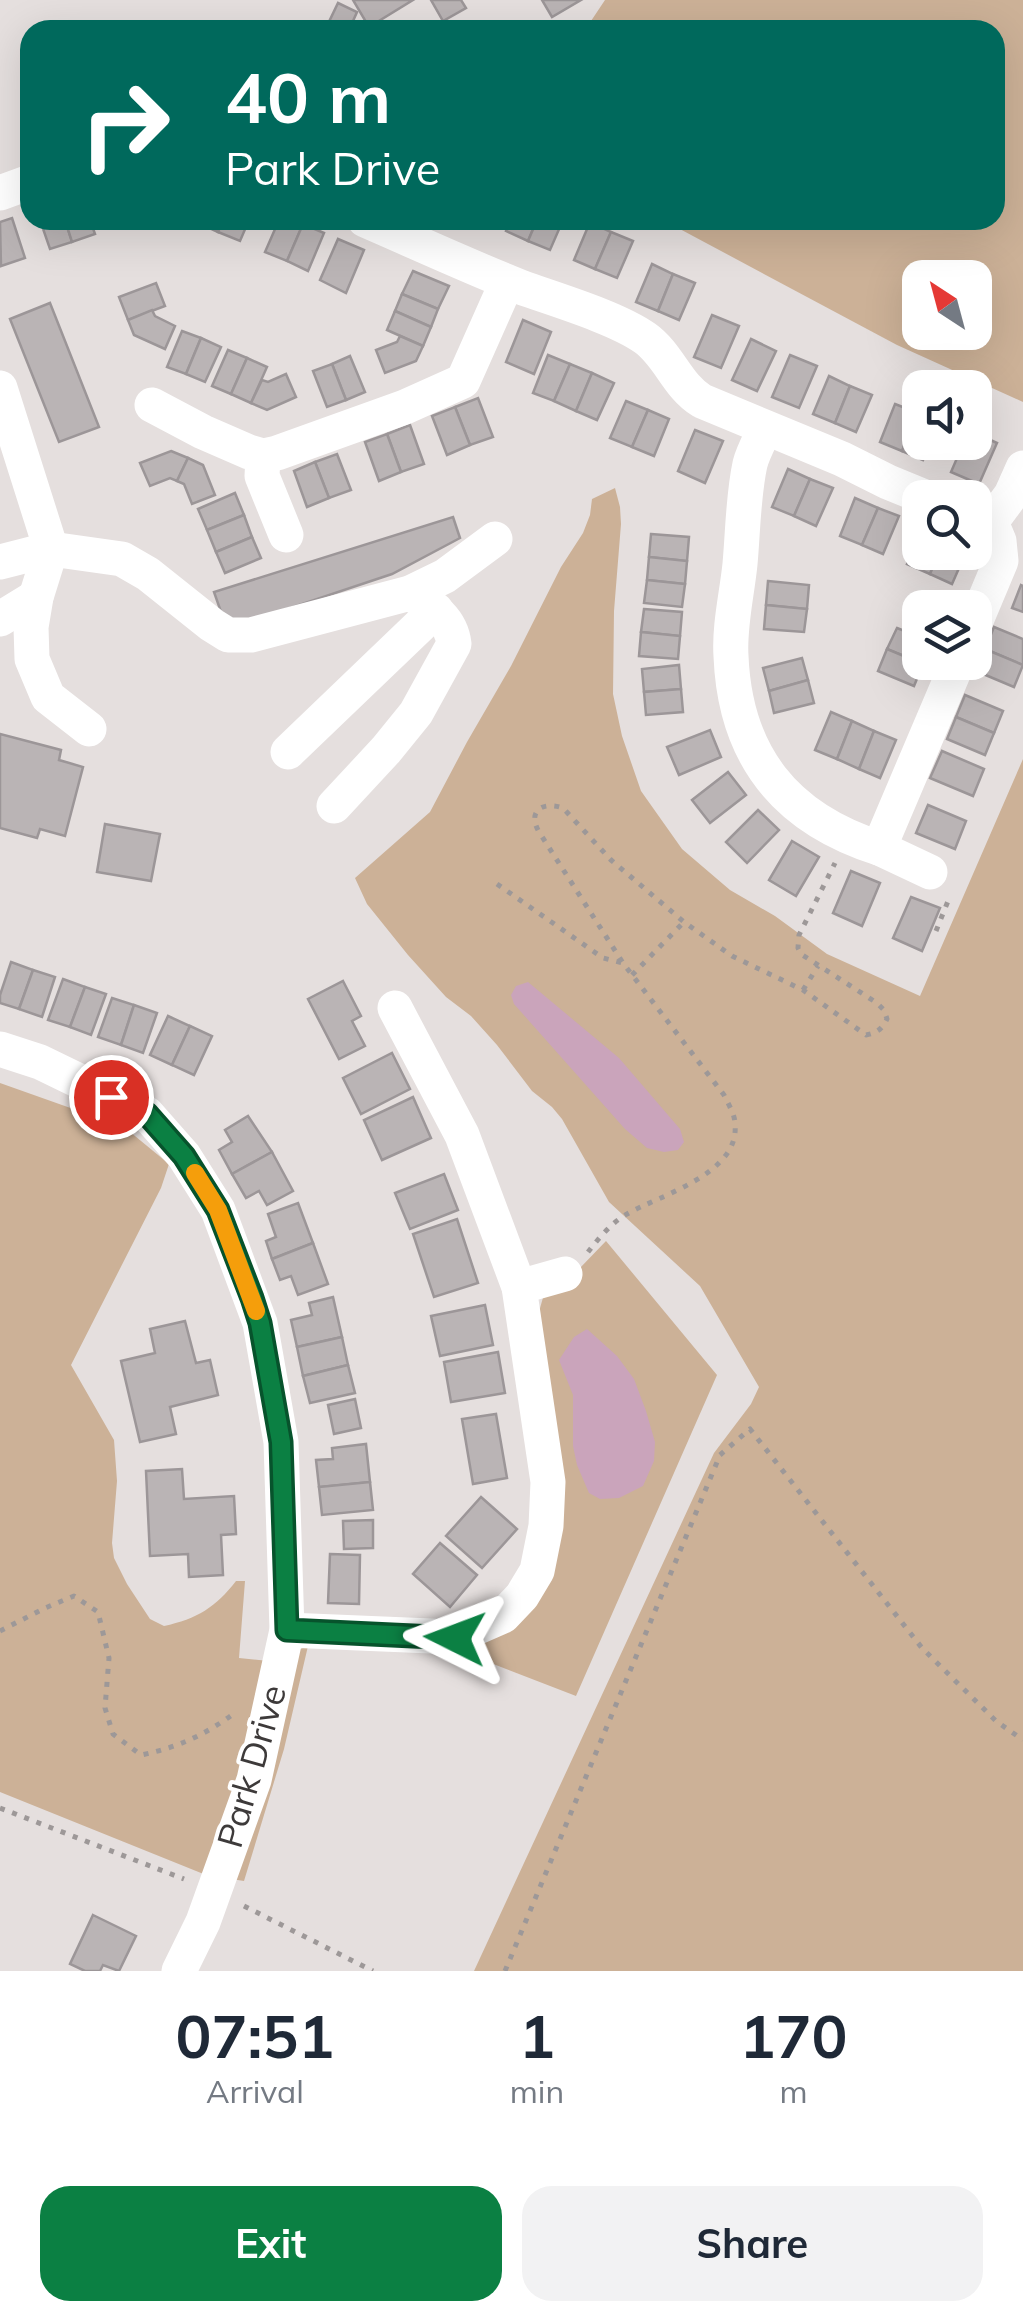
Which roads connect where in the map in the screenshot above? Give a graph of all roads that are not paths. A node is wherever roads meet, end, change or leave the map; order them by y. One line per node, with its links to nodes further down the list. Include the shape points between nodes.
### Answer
1 (389, 230): 2 (street)
2 (507, 282): 5 (street, via 644,337 693,396); 6 (street, via 463,381)
3 (0, 388): 13 (street)
4 (152, 405): 6 (street)
5 (766, 429): 8 (street); 23 (street, via 751,462 730,653 737,714 762,769 788,796 817,821)
6 (262, 456): 11 (street, via 262,476)
7 (1023, 468): 9 (street, via 1011,495)
8 (902, 488)
9 (992, 511)
10 (992, 531): 15 (street, via 1002,561)
11 (286, 535)
12 (495, 539): 17 (street)
13 (51, 549): 14 (street); 16 (street); 17 (street, via 122,560 228,635)
14 (0, 562)
15 (989, 590)
16 (36, 597): 18 (street); 20 (street, via 32,659 48,697)
17 (423, 601): 21 (street); 22 (street, via 450,625 454,644 416,712)
18 (0, 620)
19 (949, 680): 23 (street)
20 (89, 729)
21 (288, 752)
22 (334, 806)
23 (864, 843): 24 (street)
24 (930, 872)
25 (395, 1008): 28 (street, via 462,1134)
26 (0, 1049): 29 (street, Park Drive, via 147,1114 218,1210 260,1323 281,1442)
27 (575, 1267): 28 (street)
28 (520, 1286): 29 (street, via 548,1482 537,1571 522,1596 503,1616 455,1638)
29 (287, 1630): 30 (street, Park Drive, via 254,1780 216,1893)
30 (179, 1971)

